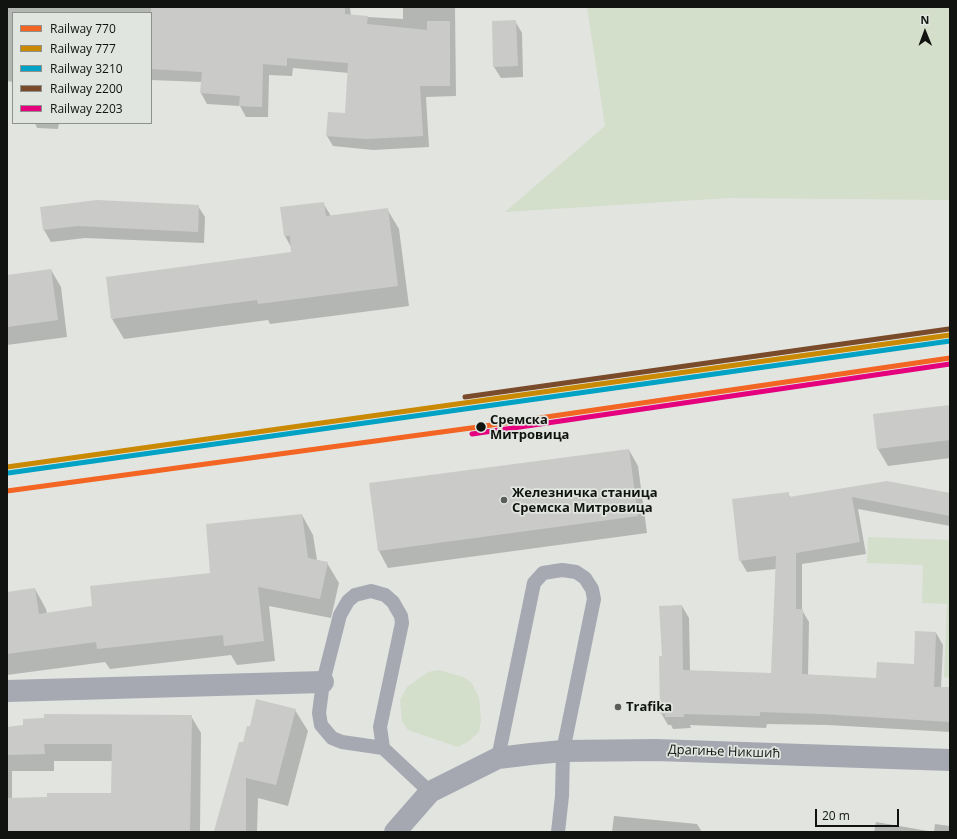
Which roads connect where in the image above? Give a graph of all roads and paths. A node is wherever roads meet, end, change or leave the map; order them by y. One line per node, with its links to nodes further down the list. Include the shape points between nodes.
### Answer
1 (323, 682): 2 (street); 3 (lane, via 319,713 321,725 326,733 342,742); 3 (lane, via 340,615 348,601 355,595 371,591 389,598 397,607 402,623 380,728)
2 (7, 691)
3 (383, 748): 7 (lane)
4 (563, 751): 5 (street, Драгиње Никшић); 5 (lane, via 594,599 592,589 585,578 576,572 562,570 543,573 534,583); 6 (street, Драгиње Никшић, via 656,750); 9 (lane)
5 (498, 758): 7 (street)
6 (950, 760)
7 (430, 792): 8 (street)
8 (395, 832)
9 (558, 832)

